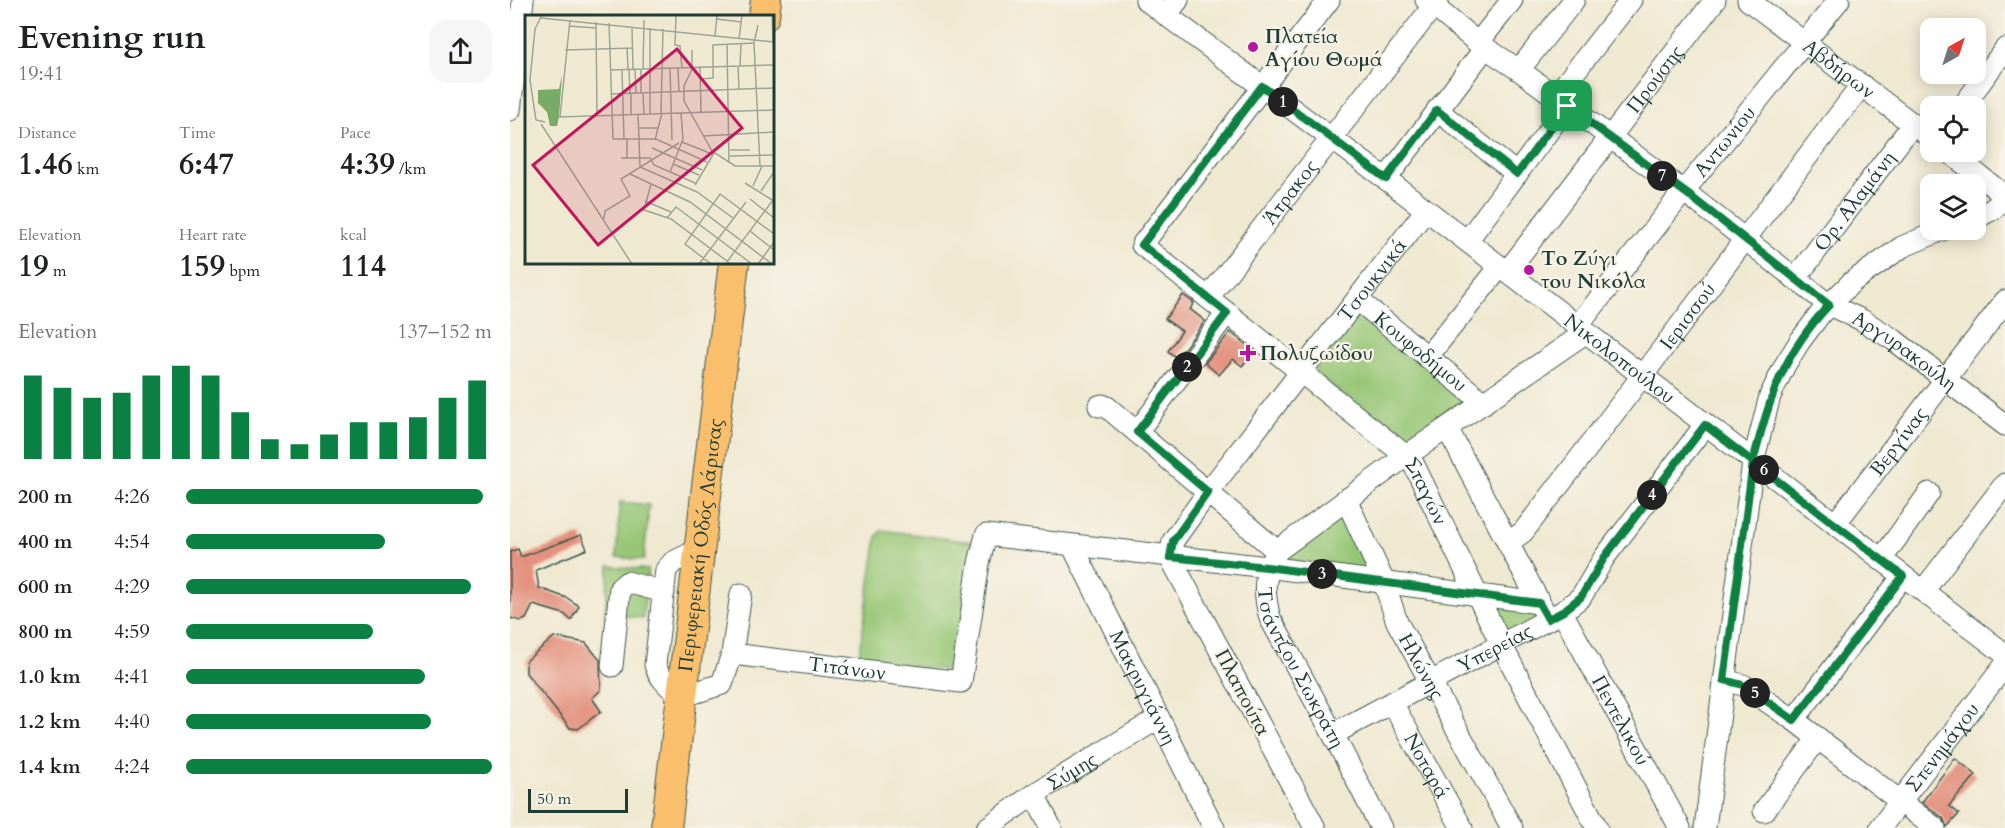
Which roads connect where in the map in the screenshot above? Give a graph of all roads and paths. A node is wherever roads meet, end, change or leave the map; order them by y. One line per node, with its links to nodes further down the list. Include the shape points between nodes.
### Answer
1 (523, 0): 22 (street)
2 (766, 0): 13 (highway)
3 (1146, 0): 12 (street, Νικολοπούλου)
4 (1329, 0): 19 (street)
5 (1512, 0): 15 (street)
6 (1574, 0): 17 (street)
7 (1631, 0): 21 (street)
8 (1715, 0): 26 (street, Προύσης)
9 (1748, 0): 14 (street, Αβδήρων)
10 (1839, 0): 14 (street, Αντωνίου)
11 (1432, 2): 15 (street, Αργυρακούλη); 27 (street, Άτρακος)
12 (1172, 8): 19 (street, Νικολοπούλου)
13 (764, 15)
14 (1805, 42): 18 (street, Αβδήρων); 31 (street, Αντωνίου)
15 (1482, 45): 17 (street, Αργυρακούλη); 23 (street)
16 (2005, 49): 20 (street)
17 (1519, 70): 21 (street, Αργυρακούλη)
18 (1862, 85): 24 (street, Αβδήρων); 35 (street, Ιερισσού)
19 (1262, 86): 27 (street, Νικολοπούλου); 41 (street, Σταγών, via 1142,245)
20 (1970, 96)
21 (1561, 101): 26 (street, Αργυρακούλη); 29 (street)
22 (510, 110)
23 (1437, 110): 29 (street); 30 (street)
24 (1913, 124): 25 (street, Αβδήρων); 40 (street, Ορ. Αλαμάνη)
25 (1920, 129)
26 (1609, 137): 31 (street, Αργυρακούλη); 39 (street, Προύσης)
27 (1332, 139): 30 (street, Νικολοπούλου); 41 (street, Άτρακος)
28 (1961, 162): 32 (street)
29 (1517, 174): 37 (street)
30 (1386, 179): 33 (street, Νικολοπούλου)
31 (1683, 192): 35 (street, Αργυρακούλη); 46 (street, Αντωνίου)
32 (2005, 197): 34 (street)
33 (1426, 210): 37 (street, Νικολοπούλου); 42 (street, Τσουκνικά)
34 (1986, 213)
35 (1743, 239): 40 (street, Αργυρακούλη); 49 (street, Ιερισσού)
36 (1920, 239): 43 (street, via 1871,267)
37 (1467, 241): 39 (street, Νικολοπούλου)
38 (734, 264): 66 (highway, Περιφερειακή Οδός Λάρισας)
39 (1503, 270): 46 (street, Νικολοπούλου); 47 (street, Προύσης)
40 (1795, 279): 43 (street, Αργυρακούλη)
41 (1208, 298): 45 (street, Σταγών)
42 (1358, 300): 47 (street, Κουφοδήμου); 48 (street, Τσουκνικά)
43 (1829, 305): 50 (street, Αργυρακούλη, via 1875,328); 58 (street, via 1781,372)
44 (2003, 309): 50 (street, Βεργίνας)
45 (1227, 313): 48 (street, Σταγών); 56 (street)
46 (1581, 330): 49 (street, Νικολοπούλου); 51 (street, Αντωνίου)
47 (1427, 357): 51 (street, Κουφοδήμου)
48 (1303, 371): 57 (street, Σταγών); 60 (street, Τσουκνικά)
49 (1643, 378): 53 (street, Νικολοπούλου); 64 (street, Ιερισσού, via 1524,532)
50 (1945, 379): 54 (street, Αργυρακούλη); 63 (street, Βεργίνας)
51 (1484, 403): 55 (street, Αντωνίου)
52 (1099, 406): 56 (street, via 1107,407)
53 (1705, 425): 58 (street, Νικολοπούλου); 76 (street, Υπερείας, via 1604,558 1581,597)
54 (2005, 425)
55 (1447, 428): 57 (street, Αντωνίου); 64 (street, Πεντελικού)
56 (1137, 432): 60 (street)
57 (1406, 456): 62 (street, Αντωνίου); 75 (street, Σταγών)
58 (1753, 462): 63 (street, Νικολοπούλου); 82 (street)
59 (2005, 484): 72 (street)
60 (1208, 492): 67 (street, Τσουκνικά, via 1173,541); 68 (street)
61 (1929, 493): 69 (street)
62 (1346, 500): 68 (street, Αντωνίου); 71 (street, Ηλώνης)
63 (1835, 524): 69 (street, Νικολοπούλου)
64 (1508, 543): 76 (street, Πεντελικού)
65 (1072, 545): 67 (street); 78 (street, Τιτάνων, via 986,535 961,682); 86 (street, Μακρυγιάννη)
66 (700, 549): 73 (street, via 670,565); 84 (highway, Περιφερειακή Οδός Λάρισας)
67 (1170, 557): 68 (street); 97 (street, Πλαπούτα)
68 (1272, 559): 71 (street); 88 (street, Τσάντζου Σωκράτη, via 1266,601 1270,618)
69 (1881, 560): 70 (street, Νικολοπούλου)
70 (1903, 576): 72 (street, Νικολοπούλου); 87 (street)
71 (1384, 582): 75 (street); 83 (street, Ηλώνης, via 1397,622)
72 (1923, 591): 79 (street, Νικολοπούλου)
73 (664, 592): 81 (street, via 627,582 620,588); 84 (street, via 656,665 664,683)
74 (741, 594): 78 (street)
75 (1478, 595): 76 (street); 77 (street, Σταγών)
76 (1550, 611): 77 (street, Υπερείας); 102 (street, Πεντελικού)
77 (1501, 644): 83 (street, Υπερείας); 101 (street, Σταγών)
78 (732, 654): 84 (street, via 722,684)
79 (2005, 654)
80 (2005, 665): 91 (street, Στενημάχου)
81 (612, 666)
82 (1724, 680): 87 (street, via 1743,685); 103 (street)
83 (1432, 683): 85 (street, Υπερείας); 100 (street, Ηλώνης)
84 (681, 697): 93 (highway, Περιφερειακή Οδός Λάρισας)
85 (1392, 703): 88 (street, Υπερείας); 99 (street, Νοταρά)
86 (1158, 717): 90 (street, Σύμης); 96 (street, Μακρυγιάννη)
87 (1794, 720): 89 (street)
88 (1333, 734): 98 (street, Τσάντζου Σωκράτη)
89 (1818, 738): 91 (street); 92 (street)
90 (1034, 794): 94 (street, Σύμης); 95 (street)
91 (1900, 801): 104 (street, Στενημάχου); 105 (street)
92 (1764, 811)
93 (666, 828)
94 (987, 828)
95 (1051, 828)
96 (1214, 828)
97 (1315, 828)
98 (1381, 828)
99 (1462, 828)
100 (1512, 828)
101 (1597, 828)
102 (1680, 828)
103 (1705, 828)
104 (1880, 828)
105 (1935, 828)

